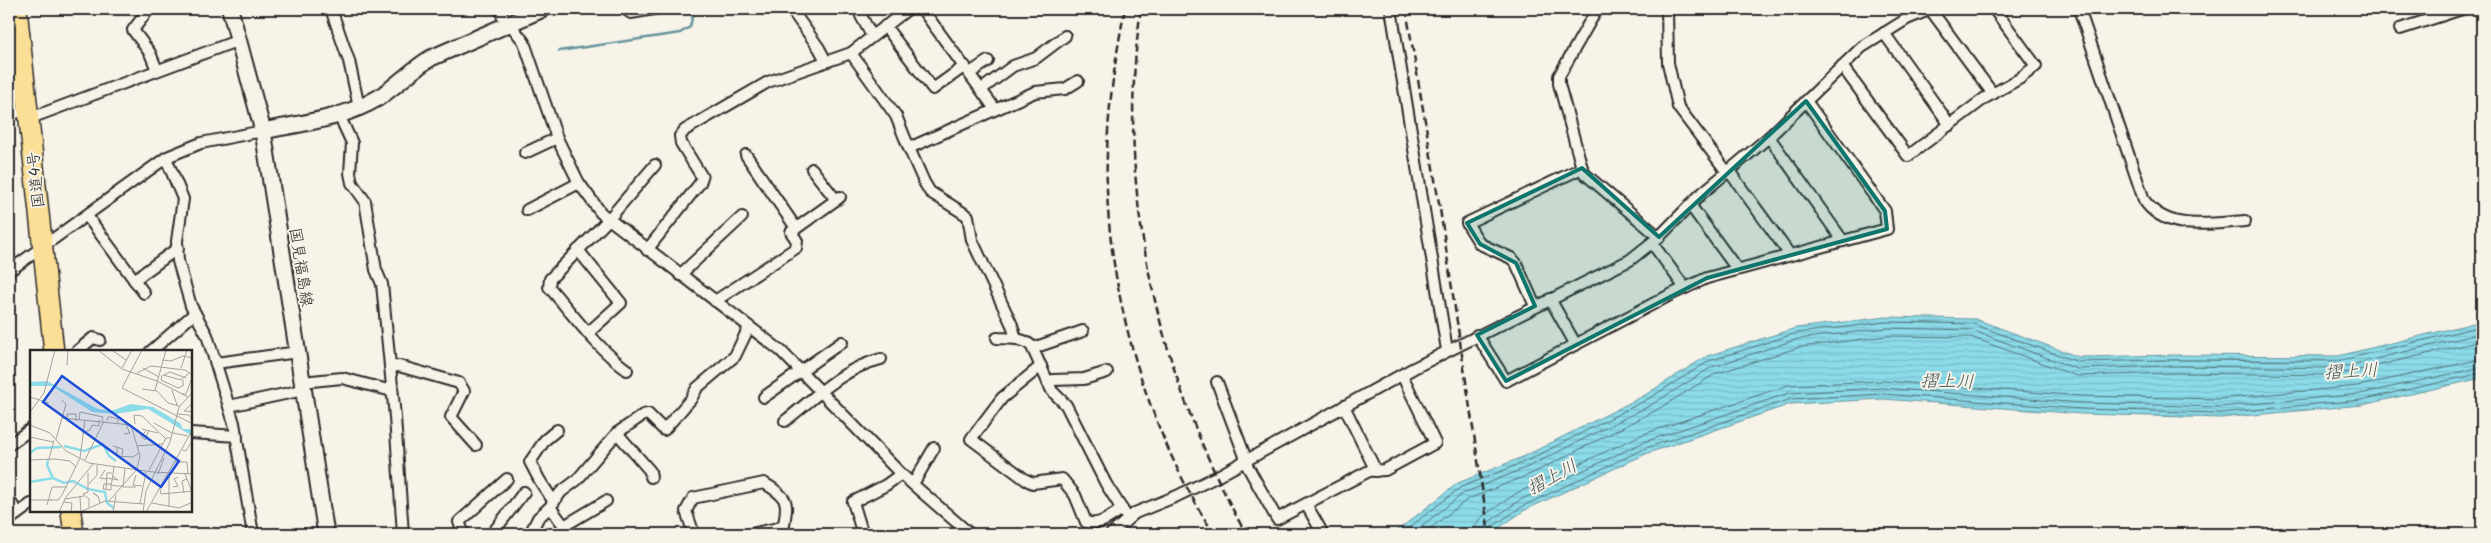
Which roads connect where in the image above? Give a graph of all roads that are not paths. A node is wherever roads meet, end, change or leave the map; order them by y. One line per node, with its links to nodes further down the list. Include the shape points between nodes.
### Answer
1 (17, 9): 40 (highway, 国道4号)
2 (149, 9): 32 (street, via 133,30)
3 (230, 9): 27 (main road, 国見福島線)
4 (331, 9): 38 (street, via 349,61)
5 (500, 9): 20 (street)
6 (543, 9): 20 (main road)
7 (625, 9): 8 (street, via 631,13)
8 (654, 9)
9 (791, 9): 29 (street)
10 (861, 9): 24 (street, via 866,28)
11 (908, 9): 21 (street)
12 (922, 9): 33 (street)
13 (1391, 9): 93 (street)
14 (1597, 9): 51 (street, via 1559,76 1558,84)
15 (1667, 9): 53 (street, via 1668,63 1678,107)
16 (1930, 9): 23 (street); 36 (street)
17 (1994, 9): 36 (street, via 2036,66)
18 (2079, 9): 60 (street, via 2149,208 2184,225)
19 (2462, 9): 22 (street)
20 (508, 25): 38 (main road, via 431,58 390,91); 45 (street, via 524,42)
21 (885, 26): 24 (street); 33 (street, via 933,89)
22 (2400, 29)
23 (1884, 33): 31 (street, via 1862,47); 42 (street)
24 (872, 36): 28 (street)
25 (1064, 36): 35 (street, via 1036,58 1013,66)
26 (9, 37): 40 (highway, 国道4号)
27 (239, 40): 32 (street); 43 (main road, 国見福島線)
28 (851, 53): 29 (street); 46 (street, via 896,116)
29 (826, 61): 66 (street, via 768,82 685,130 680,136 681,143 702,177)
30 (988, 61): 33 (street)
31 (1842, 66): 37 (street); 42 (street, via 1908,156)
32 (158, 70): 40 (street)
33 (968, 70): 35 (street)
34 (1078, 81): 39 (street, via 1065,89 1040,91)
35 (982, 88): 39 (street)
36 (1993, 94): 42 (street)
37 (1806, 101): 44 (street); 63 (street, via 1886,211 1887,229)
38 (359, 107): 41 (main road)
39 (995, 109): 46 (street)
40 (18, 115): 67 (highway, 国道4号)
41 (339, 115): 43 (main road); 98 (street, via 352,143 352,183 365,201 376,270 382,284)
42 (1950, 125)
43 (263, 131): 49 (street, via 201,143); 94 (main road, 国見福島線)
44 (1769, 137): 53 (street); 63 (street)
45 (557, 138): 47 (street); 54 (street)
46 (909, 148): 84 (street, via 930,192 968,216 972,240)
47 (525, 153)
48 (746, 155): 61 (street)
49 (166, 158): 57 (street); 64 (street, via 183,199)
50 (655, 165): 59 (street)
51 (1582, 168): 62 (street); 77 (street, via 1468,223 1480,244 1516,263)
52 (812, 169): 61 (street, via 838,199)
53 (1728, 171): 55 (street); 68 (street)
54 (579, 183): 56 (street); 59 (street)
55 (1690, 205): 62 (street); 69 (street)
56 (527, 210)
57 (87, 216): 67 (street); 72 (street)
58 (742, 217): 71 (street)
59 (608, 220): 65 (street); 66 (street)
60 (2245, 221)
61 (796, 228): 76 (street, via 791,232 798,241 796,248)
62 (1655, 240): 73 (street); 75 (street, via 1630,260)
63 (1843, 241): 68 (street)
64 (178, 248): 72 (street); 78 (street, via 178,261)
65 (578, 250): 81 (street, via 550,279 549,287); 81 (street, via 621,303)
66 (647, 250): 71 (street)
67 (36, 252): 70 (street); 89 (highway, 国道4号); 90 (highway, 国道4号)
68 (1790, 255): 69 (street)
69 (1737, 270): 73 (street)
70 (9, 271)
71 (680, 275): 76 (street)
72 (134, 280): 74 (street)
73 (1685, 288): 87 (street)
74 (144, 293)
75 (1550, 299): 77 (street); 87 (street)
76 (715, 301): 79 (street)
77 (1535, 306): 82 (street)
78 (195, 313): 92 (street); 96 (street, via 207,335)
79 (749, 327): 100 (street, via 781,351); 115 (street, via 735,356 697,388 664,430 648,414)
80 (1083, 331): 88 (street)
81 (588, 333): 99 (street, via 608,355)
82 (1477, 335): 87 (street, via 1506,381); 93 (street)
83 (997, 338): 84 (street)
84 (1016, 339): 88 (street, via 1029,343)
85 (100, 340): 91 (street, via 93,338)
86 (842, 342): 100 (street)
87 (1576, 345)
88 (1033, 348): 97 (street)
89 (41, 350)
90 (54, 350)
91 (78, 350)
92 (152, 350)
93 (1448, 350): 102 (street)
94 (298, 352): 96 (street); 105 (main road, 国見福島線)
95 (880, 359): 107 (street, via 861,364)
96 (216, 363): 109 (street)
97 (1041, 366): 104 (street); 135 (street, via 1002,398 971,439 1026,480 1033,483 1062,479 1075,495 1086,522 1101,523)
98 (390, 367): 106 (street); 117 (street, via 399,366 460,383 464,391 451,417)
99 (628, 370)
100 (800, 371): 107 (street); 108 (street)
101 (1107, 372): 104 (street, via 1084,379)
102 (1402, 375): 110 (street); 121 (street, via 1436,443 1385,470)
103 (1217, 382): 120 (street)
104 (1048, 383): 135 (street, via 1071,414 1106,484)
105 (302, 386): 106 (street, via 342,378); 109 (street); 143 (main road, 国見福島線)
106 (392, 391): 144 (street)
107 (820, 391): 111 (street); 122 (street)
108 (764, 397)
109 (229, 406): 116 (street)
110 (1344, 406): 120 (street); 121 (street)
111 (785, 421)
112 (30, 430): 118 (street)
113 (557, 430): 129 (street, via 545,440 530,462)
114 (192, 433): 116 (street)
115 (617, 433): 123 (street, via 650,471); 129 (street)
116 (237, 436): 142 (street)
117 (476, 444)
118 (9, 445)
119 (934, 448): 125 (street)
120 (1245, 460): 130 (street, via 1277,519); 135 (street, via 1177,496)
121 (1376, 471): 130 (street, via 1369,471)
122 (901, 474): 125 (street); 137 (street, via 853,502)
123 (651, 477)
124 (507, 480): 145 (street, via 459,522)
125 (913, 484): 150 (street)
126 (524, 492): 146 (street)
127 (9, 500): 132 (street)
128 (606, 501): 139 (street)
129 (552, 504): 139 (street); 147 (street, via 538,518)
130 (1306, 504): 152 (street)
131 (30, 505): 132 (street)
132 (18, 513): 136 (street)
133 (59, 513): 140 (highway)
134 (71, 513): 141 (highway)
135 (1125, 513): 151 (street)
136 (9, 520)
137 (861, 528)
138 (784, 529): 148 (street, via 787,503 778,491 764,483 693,498 686,511); 149 (street)
139 (567, 530)
140 (62, 534)
141 (74, 534)
142 (253, 534)
143 (326, 534)
144 (403, 534)
145 (464, 534)
146 (492, 534)
147 (530, 534)
148 (694, 534)
149 (751, 534)
150 (970, 534)
151 (1111, 534)
152 (1323, 534)

